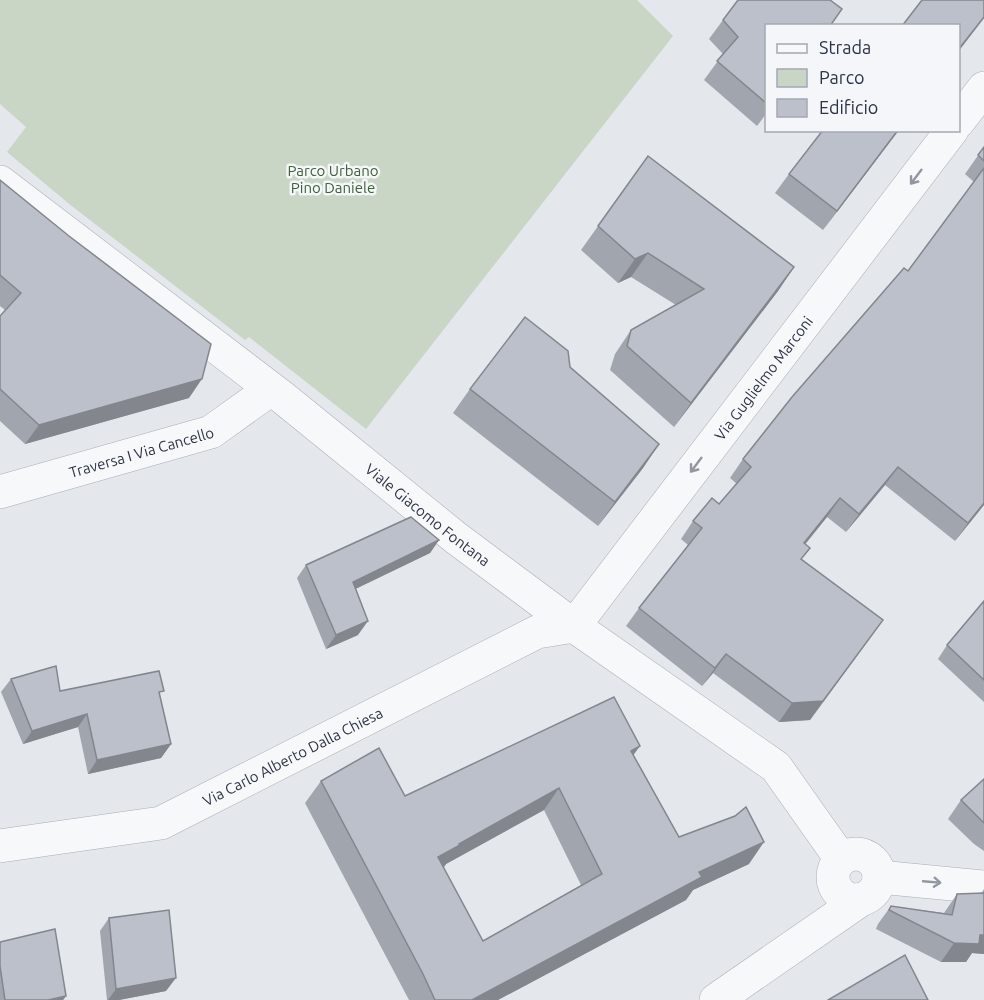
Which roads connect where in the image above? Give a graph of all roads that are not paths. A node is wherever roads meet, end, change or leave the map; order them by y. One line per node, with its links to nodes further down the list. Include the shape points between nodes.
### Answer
1 (984, 88): 2 (street)
2 (960, 119)
3 (950, 132): 7 (street, Via Guglielmo Marconi, one-way to 7)
4 (0, 182): 5 (street, Viale Giacomo Fontana)
5 (272, 389): 6 (street, Traversa I Via Cancello, via 211,432); 7 (street, Viale Giacomo Fontana, via 456,538)
6 (0, 492)
7 (574, 626): 8 (street, Via Carlo Alberto Dalla Chiesa, via 537,632 161,823); 10 (street, Viale Giacomo Fontana, via 776,767 841,859 863,854 875,863 878,870)
8 (0, 846)
9 (984, 887): 10 (street, one-way to 9)
10 (871, 888): 11 (street)
11 (716, 1000)

